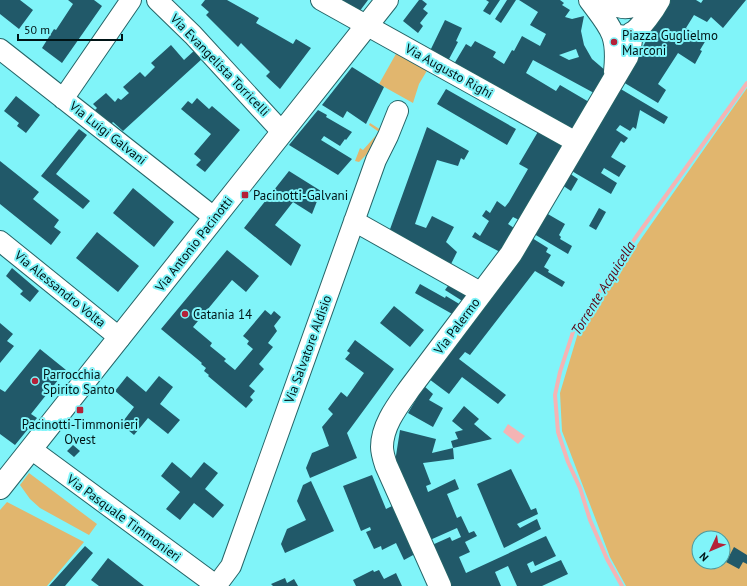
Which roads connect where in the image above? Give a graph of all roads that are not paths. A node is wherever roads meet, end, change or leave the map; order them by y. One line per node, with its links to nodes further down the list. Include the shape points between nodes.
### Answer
1 (131, 0): 13 (street)
2 (157, 0): 15 (street, Via Evangelista Torricelli, via 193,35)
3 (321, 0): 10 (street, Via Augusto Righi)
4 (387, 0): 10 (main road, Via Antonio Pacinotti)
5 (590, 0): 11 (main road)
6 (601, 0): 9 (main road)
7 (647, 0): 9 (main road)
8 (659, 0): 11 (main road, via 654,8)
9 (624, 8): 11 (main road, Via Palermo, via 616,10 609,20)
10 (368, 25): 15 (main road, Via Antonio Pacinotti); 16 (street, Via Augusto Righi)
11 (622, 30): 16 (main road, Via Palermo, via 630,47 627,57)
12 (0, 49): 13 (street, Via Luigi Galvani)
13 (64, 99): 17 (street, Via Luigi Galvani)
14 (398, 112): 18 (street, Via Salvatore Aldisio, via 376,160)
15 (282, 132): 17 (main road, Via Antonio Pacinotti)
16 (576, 142): 20 (main road, Via Palermo, via 511,254)
17 (215, 218): 21 (main road, Via Antonio Pacinotti)
18 (354, 221): 20 (street); 24 (street, Via Salvatore Aldisio, via 230,566)
19 (0, 241): 21 (street, Via Alessandro Volta)
20 (482, 293): 25 (main road, Via Palermo, via 410,388 383,435 382,448 386,465)
21 (120, 338): 22 (main road, Via Antonio Pacinotti)
22 (31, 449): 23 (main road, Via Antonio Pacinotti); 24 (street, Via Pasquale Timmonieri)
23 (0, 488)
24 (217, 586)
25 (440, 586)

